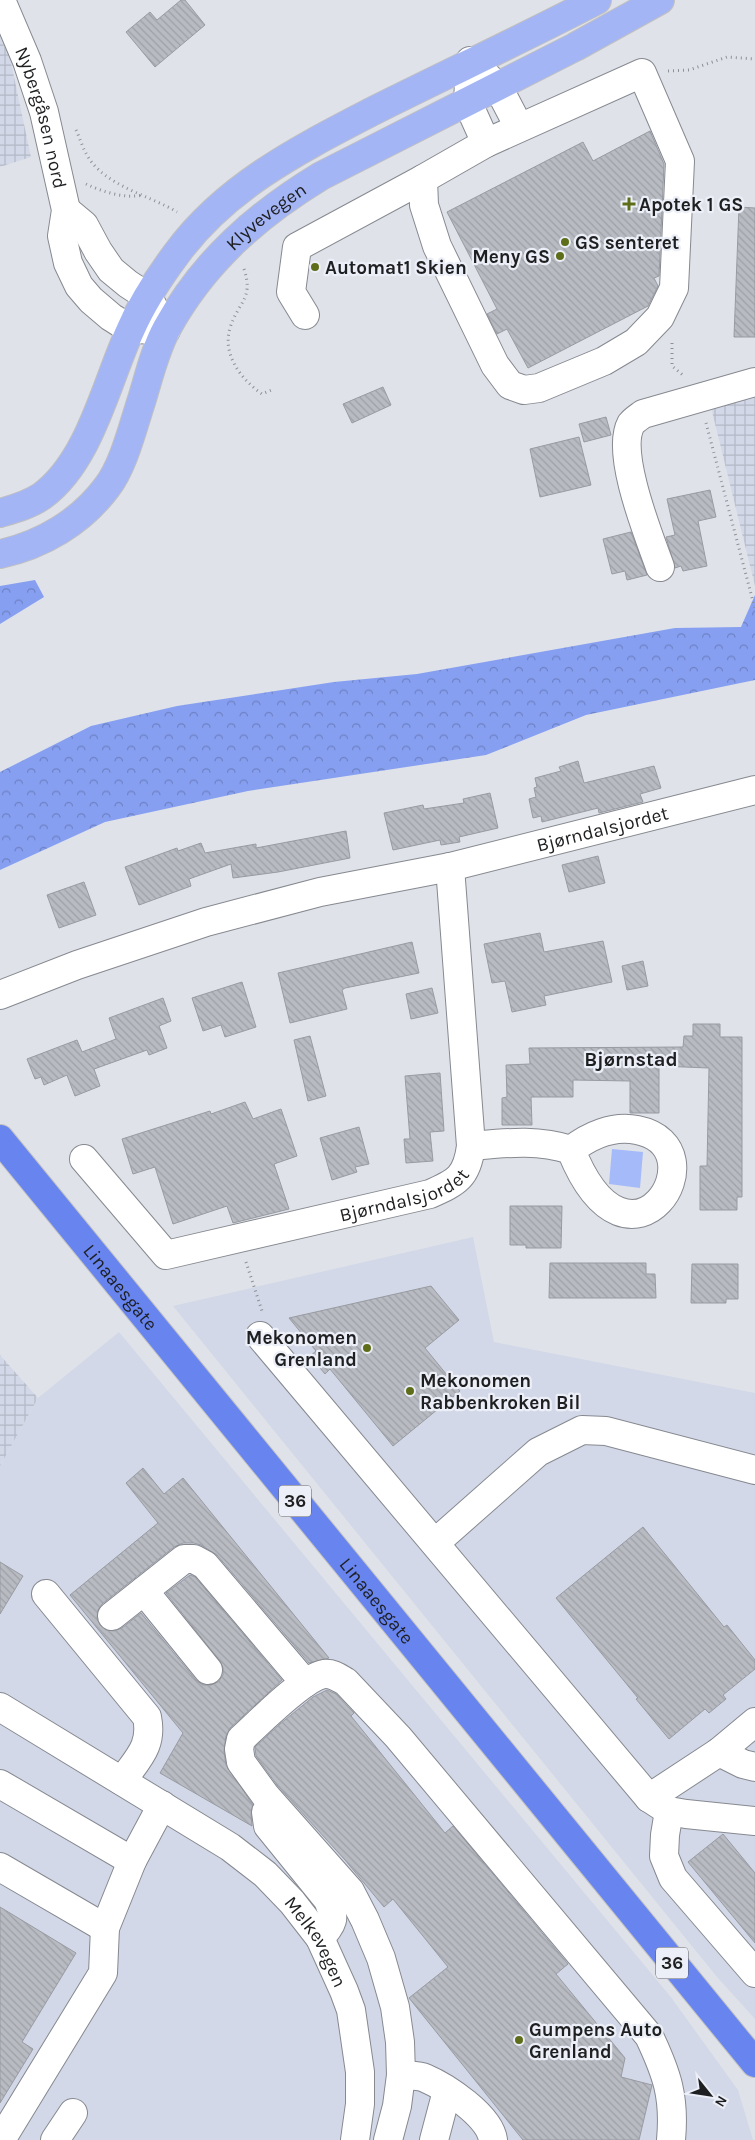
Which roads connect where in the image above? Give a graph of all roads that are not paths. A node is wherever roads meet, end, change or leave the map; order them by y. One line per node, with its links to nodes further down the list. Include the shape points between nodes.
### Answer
1 (1, 0): 10 (street, Nybergåsen nord, via 44,112)
2 (597, 0): 4 (main road, Klyvevegen)
3 (660, 0): 5 (main road, Klyvevegen)
4 (470, 61): 5 (street); 6 (street); 11 (main road, Klyvevegen, via 300,149 264,172 229,198 196,229)
5 (498, 86): 6 (main road, Klyvevegen); 7 (street)
6 (468, 102): 8 (street); 14 (main road, Klyvevegen, via 321,176 251,224 221,254 180,306)
7 (519, 128): 8 (street); 9 (street, via 642,73 680,161 674,288 660,317 636,342 604,361 539,388 524,390 510,384 495,365 437,246 424,205)
8 (486, 143): 9 (street)
9 (423, 179): 12 (street, via 297,247 291,292)
10 (66, 210): 11 (street, Nybergåsen nord, via 84,225 111,270); 13 (street, Nybergåsen nord, via 62,236 68,263 79,286 110,317)
11 (148, 297): 13 (main road, Klyvevegen); 14 (street, Nybergåsen nord)
12 (305, 315)
13 (130, 328): 14 (street, Nybergåsen nord); 16 (main road, Klyvevegen, via 86,438 72,464 41,497)
14 (166, 330): 17 (main road, Klyvevegen, via 121,459 108,486 83,513 58,532)
15 (755, 382): 18 (street, via 643,414 632,424 626,440 630,478)
16 (0, 513)
17 (0, 554)
18 (660, 567)
19 (755, 790): 20 (street, Bjørndalsjordet)
20 (450, 867): 21 (street, Bjørndalsjordet, via 320,892 206,922 77,965); 23 (street, Bjørndalsjordet)
21 (0, 995)
22 (0, 1139): 49 (highway, Linaaesgate / 36)
23 (471, 1146): 24 (street, via 514,1142 550,1144); 25 (street, Bjørndalsjordet, via 469,1162 462,1174 451,1185 430,1194 166,1255)
24 (571, 1150)
25 (84, 1158)
26 (260, 1336): 28 (street)
27 (755, 1470): 28 (street, via 606,1431 582,1430 538,1452)
28 (435, 1543): 41 (street)
29 (144, 1591): 31 (street); 32 (street); 33 (street, via 184,1559 194,1559 204,1565)
30 (46, 1594): 38 (street, via 147,1717 148,1742)
31 (112, 1616)
32 (208, 1670)
33 (305, 1683): 40 (street, via 242,1739 239,1749 241,1762); 59 (street, via 324,1674 346,1682 398,1737 649,2036 664,2068 672,2099)
34 (0, 1707): 38 (street, Melkevegen)
35 (755, 1722): 36 (street)
36 (718, 1752): 37 (street); 41 (street)
37 (755, 1766)
38 (122, 1781): 42 (street, Melkevegen)
39 (0, 1784): 44 (street)
40 (265, 1795): 47 (street, via 268,1826 328,1900 333,1912 332,1924); 50 (street, via 350,1892 365,1920 381,1958 395,2007)
41 (659, 1805): 43 (street); 48 (street, via 665,1835 664,1856 673,1878)
42 (162, 1806): 44 (street); 47 (street, Melkevegen, via 230,1847 265,1874)
43 (755, 1821)
44 (132, 1861): 46 (street)
45 (0, 1867): 46 (street)
46 (105, 1928): 53 (street, via 103,1973)
47 (320, 1938): 55 (street, Melkevegen, via 346,1997 356,2042 360,2104)
48 (755, 1973)
49 (755, 2064)
50 (401, 2075): 51 (street, via 423,2077); 56 (street)
51 (447, 2090): 57 (street); 58 (street, via 486,2123)
52 (73, 2113): 54 (street)
53 (1, 2140)
54 (55, 2140)
55 (355, 2140)
56 (388, 2140)
57 (434, 2140)
58 (493, 2140)
59 (672, 2140)

